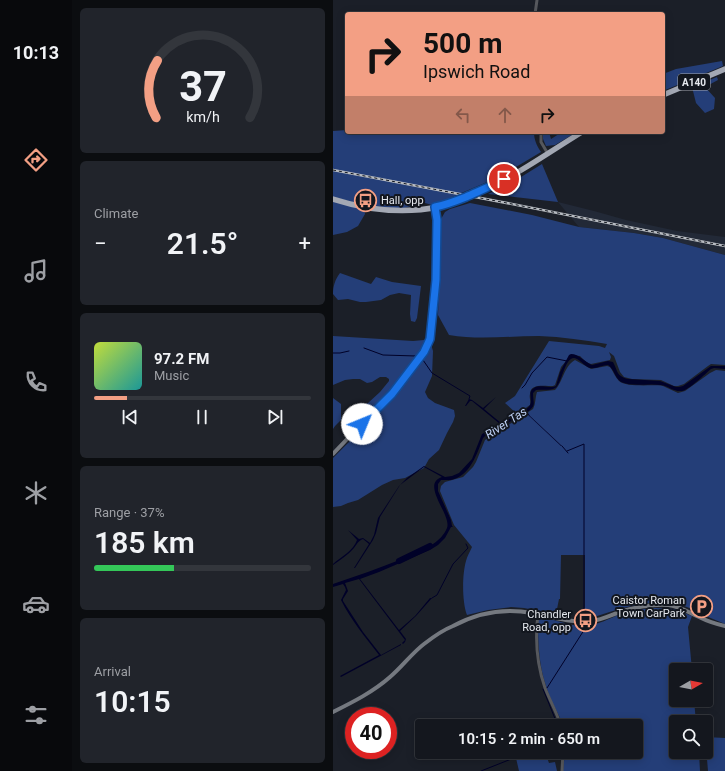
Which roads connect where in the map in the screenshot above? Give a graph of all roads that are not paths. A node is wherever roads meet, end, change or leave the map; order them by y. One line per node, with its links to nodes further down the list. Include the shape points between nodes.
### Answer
1 (537, 0): 2 (street)
2 (535, 12)
3 (725, 69): 4 (highway, A140)
4 (665, 94)
5 (541, 134): 7 (street, via 541,142)
6 (579, 134): 7 (highway)
7 (548, 154): 9 (highway, via 481,191)
8 (333, 199): 9 (highway, via 380,210)
9 (435, 207): 10 (street, via 436,280 428,345 392,394)
10 (333, 454)
11 (538, 614): 12 (street, via 575,622 591,621 641,607 668,605); 13 (street, via 501,611 484,614 452,626 424,644 380,685); 14 (street, via 538,657 546,689)
12 (725, 626)
13 (333, 712)
14 (558, 719)
15 (563, 759): 16 (street)
16 (562, 771)

